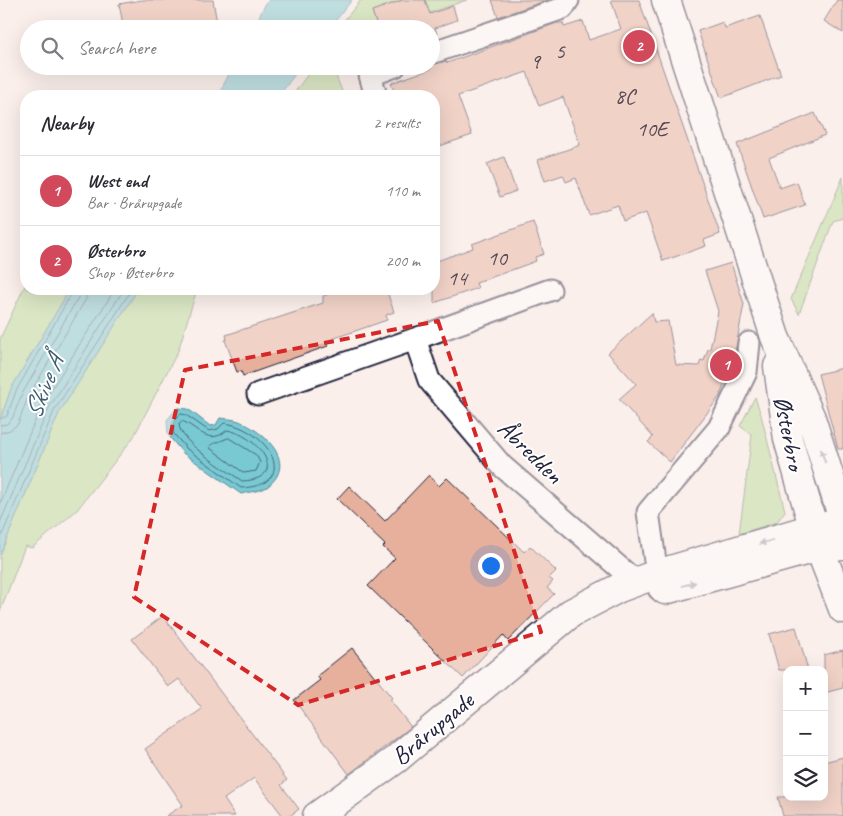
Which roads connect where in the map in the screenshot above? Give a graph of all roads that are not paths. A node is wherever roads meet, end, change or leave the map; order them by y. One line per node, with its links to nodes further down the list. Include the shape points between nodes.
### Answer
1 (568, 0): 3 (street, via 563,8)
2 (666, 0): 8 (street, Østerbro)
3 (440, 51)
4 (370, 75): 5 (street)
5 (374, 90)
6 (550, 290): 7 (street)
7 (415, 339): 9 (street); 13 (street, Åbredden, via 429,380 502,466)
8 (762, 340): 10 (street, Østerbro, one-way to 8, via 811,418); 12 (street, Østerbro, via 788,439); 13 (street, via 719,428 648,512)
9 (258, 394)
10 (843, 519)
11 (843, 523): 12 (street, Brårupgade)
12 (825, 540): 13 (street, Brårupgade); 14 (street, Østerbro)
13 (651, 582): 15 (street, Brårupgade, via 571,613 395,760)
14 (843, 609)
15 (316, 816)

